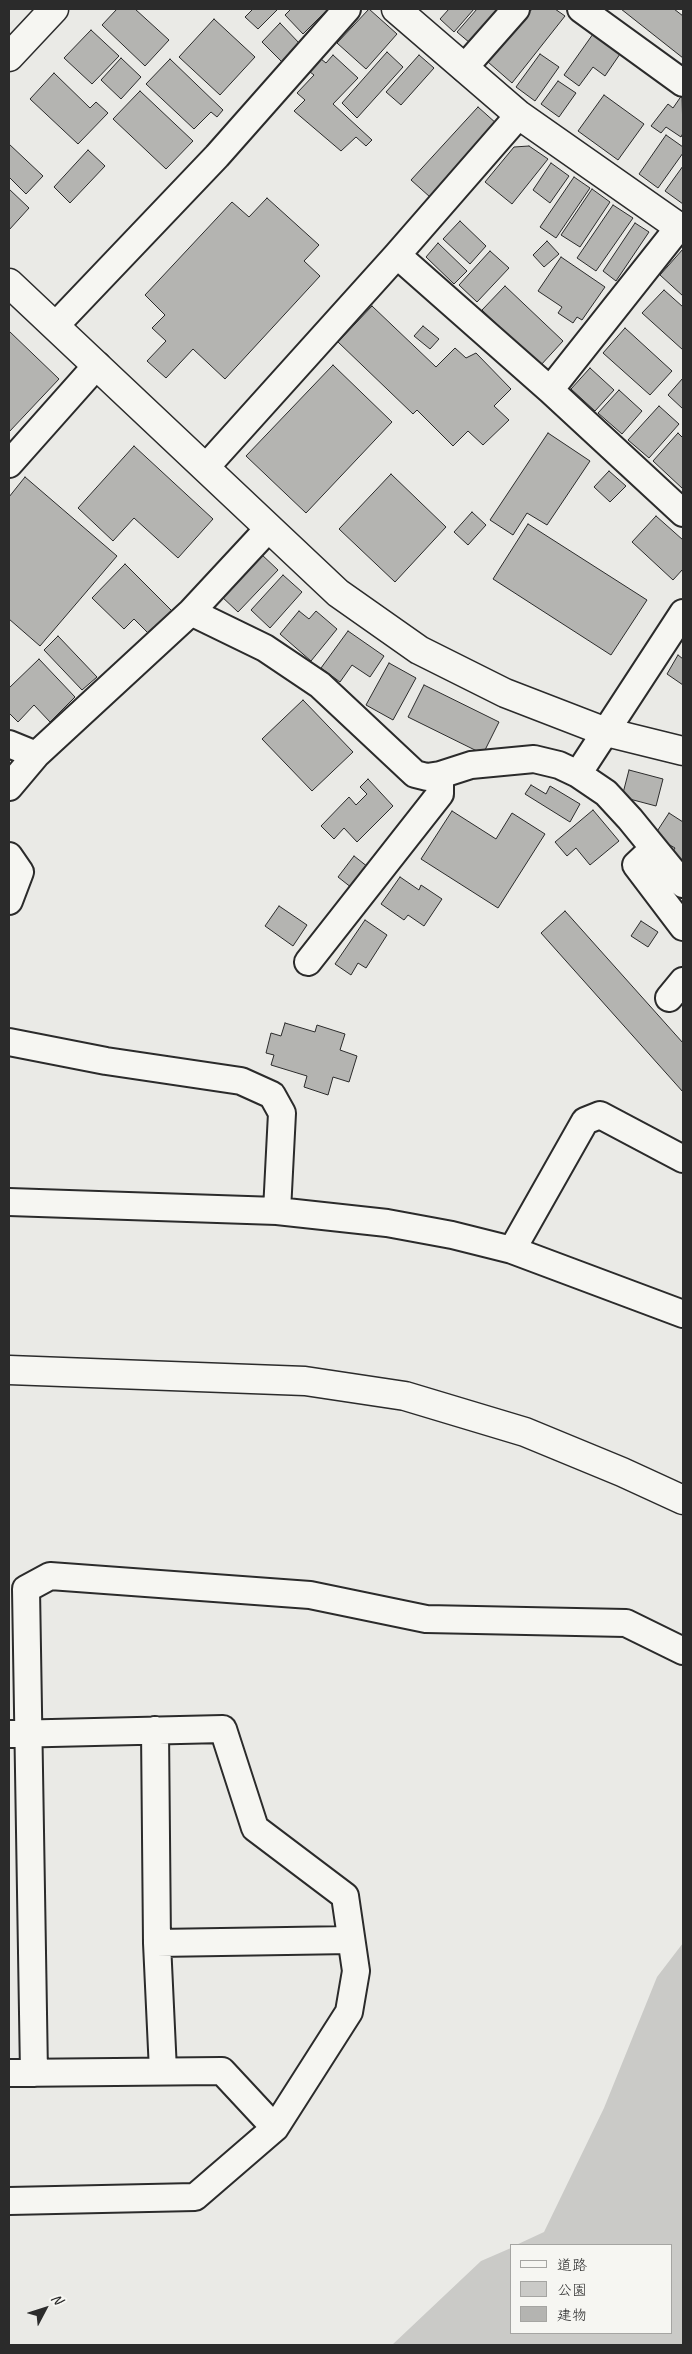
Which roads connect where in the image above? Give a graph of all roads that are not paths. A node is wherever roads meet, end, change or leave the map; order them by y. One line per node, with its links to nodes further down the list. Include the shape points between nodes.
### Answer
1 (54, 9): 6 (main road)
2 (347, 9): 13 (street, via 217,156)
3 (396, 9): 7 (main road)
4 (516, 9): 7 (street)
5 (581, 9): 8 (street)
6 (9, 57)
7 (464, 68): 9 (main road)
8 (683, 83)
9 (519, 116): 10 (main road); 11 (street)
10 (681, 229): 15 (street)
11 (397, 255): 15 (street); 17 (street)
12 (9, 283): 13 (main road)
13 (55, 326): 14 (main road)
14 (97, 365): 16 (street); 17 (main road)
15 (550, 390): 18 (street)
16 (9, 464)
17 (206, 467): 19 (main road)
18 (683, 513)
19 (269, 528): 20 (street); 22 (main road, via 338,593 419,650 505,693)
20 (191, 612): 25 (street); 27 (street, via 265,648 320,685 415,774)
21 (683, 613): 22 (street)
22 (606, 732): 24 (main road); 26 (street)
23 (9, 744): 25 (street)
24 (683, 751)
25 (36, 755): 28 (street)
26 (578, 774): 27 (street, via 534,759 471,765); 29 (street, via 606,793)
27 (440, 776): 34 (street, via 440,794)
28 (9, 787)
29 (653, 849): 31 (street); 33 (street, via 636,866)
30 (9, 856): 32 (street, via 20,872)
31 (683, 884)
32 (9, 901)
33 (683, 927)
34 (308, 962)
35 (9, 1042): 38 (street, via 106,1061 241,1081 272,1095 282,1113)
36 (683, 1159): 39 (street, via 600,1116 585,1121)
37 (9, 1202): 38 (street)
38 (277, 1211): 39 (street, via 387,1223)
39 (512, 1250): 40 (street)
40 (683, 1314)
41 (9, 1370): 42 (main road, via 305,1381 405,1396 525,1432)
42 (683, 1500)
43 (683, 1650): 45 (street, via 626,1623 426,1619 310,1595 50,1576 26,1589)
44 (155, 1730): 45 (street); 46 (street, via 223,1729 255,1828 345,1896); 47 (street)
45 (18, 1734): 49 (street)
46 (351, 1940): 47 (street); 50 (street, via 356,1971 349,2012)
47 (157, 1943): 48 (street)
48 (163, 2071): 49 (street); 50 (street, via 222,2071)
49 (21, 2073)
50 (275, 2128): 51 (street, via 195,2197)
51 (9, 2202)

